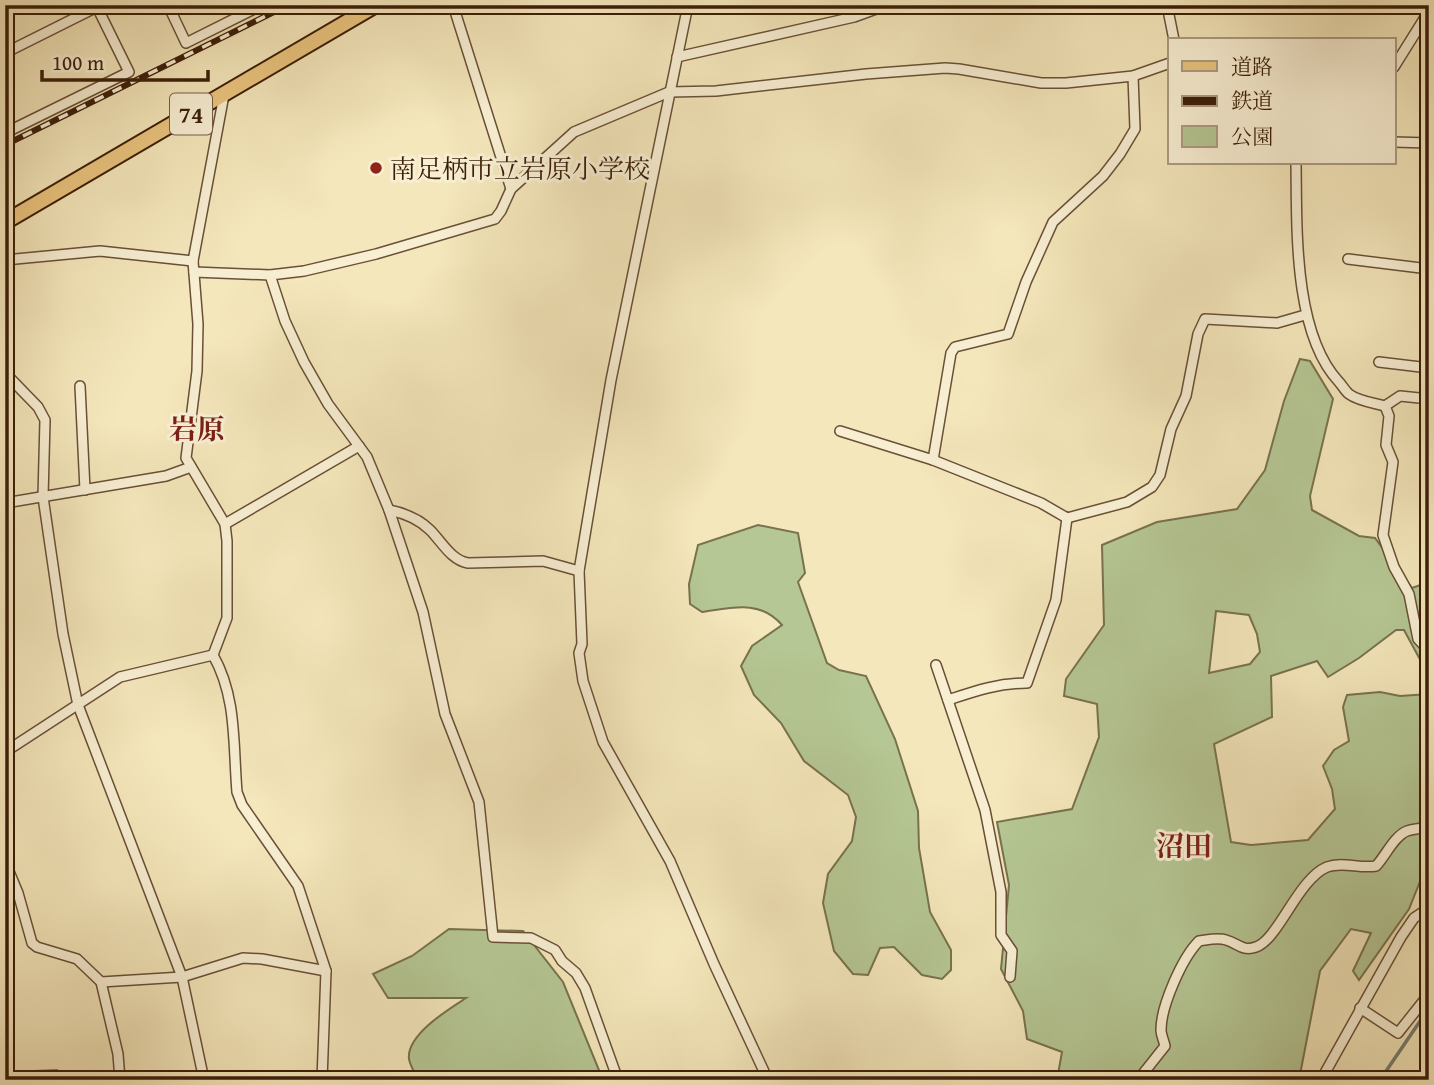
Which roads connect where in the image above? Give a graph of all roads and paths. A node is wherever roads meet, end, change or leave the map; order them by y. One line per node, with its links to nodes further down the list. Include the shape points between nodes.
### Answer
1 (168, 5): 2 (street, via 186,43)
2 (262, 5)
3 (376, 5): 17 (main road, 74)
4 (453, 5): 22 (street)
5 (688, 5): 12 (street)
6 (887, 5): 12 (street, via 854,17)
7 (1167, 5): 10 (street)
8 (99, 6): 11 (street); 18 (street, via 129,72)
9 (1429, 11): 14 (street)
10 (1174, 38)
11 (5, 53)
12 (677, 57): 16 (street)
13 (1168, 64): 15 (street)
14 (1396, 64)
15 (1133, 76): 16 (street, via 1041,83 945,68); 39 (street, via 1135,129 1103,176 1053,222 1008,334 955,347 950,353)
16 (669, 92): 22 (street, via 574,132); 47 (street, via 611,380)
17 (224, 95): 23 (main road, 74); 26 (street)
18 (5, 133)
19 (1396, 142): 20 (street)
20 (1429, 143)
21 (1296, 164): 30 (street, via 1297,232)
22 (511, 189): 29 (street, via 495,219 364,257)
23 (5, 222)
24 (1349, 259): 27 (street)
25 (5, 260): 26 (street, via 100,250)
26 (193, 261): 28 (street)
27 (1429, 269)
28 (194, 272): 29 (street); 40 (street, via 197,371 186,458)
29 (270, 275): 38 (street, via 304,362)
30 (1306, 315): 36 (street, via 1320,357 1334,377 1349,394); 45 (street, via 1278,323 1205,319 1186,396 1152,487 1127,502)
31 (1379, 362): 32 (street)
32 (1429, 368)
33 (5, 373): 42 (street, via 45,420)
34 (80, 386): 41 (street)
35 (1429, 399): 36 (street, via 1400,396)
36 (1385, 407): 48 (street, via 1389,416 1386,445 1393,462 1383,535 1409,594 1418,639)
37 (840, 431): 39 (street)
38 (359, 446): 44 (street); 46 (street)
39 (933, 460): 45 (street)
40 (191, 467): 41 (street); 46 (street)
41 (85, 490): 42 (street)
42 (43, 497): 43 (street); 52 (street)
43 (5, 503)
44 (389, 510): 47 (street, via 408,514 428,527 458,561 543,561); 66 (street, via 423,612 445,714 479,802 493,937 531,938 555,950 576,972)
45 (1067, 518): 51 (street, via 1056,600 1027,683 990,686)
46 (225, 524): 49 (street, via 227,618)
47 (579, 571): 67 (street, via 583,644 579,653 603,742 670,861)
48 (1429, 651)
49 (213, 655): 52 (street, via 120,677); 57 (street, via 224,674 231,704 237,792 298,886)
50 (936, 664): 51 (street)
51 (948, 700): 59 (street, via 985,810 1001,892 1001,935 1012,951)
52 (78, 705): 53 (street); 58 (street)
53 (5, 752)
54 (1429, 825): 68 (street, via 1399,836 1376,866 1331,865 1322,870 1259,947 1240,948 1226,940 1199,942 1175,982 1164,1012 1161,1031 1165,1046)
55 (5, 867): 60 (street, via 18,893 32,943 77,959)
56 (1429, 908): 62 (street, via 1414,918)
57 (326, 971): 58 (street, via 243,958); 65 (street)
58 (182, 977): 60 (street); 64 (street)
59 (1010, 977)
60 (101, 982): 63 (street)
61 (1429, 994): 62 (street, via 1398,1033)
62 (1360, 1008): 69 (street)
63 (120, 1080)
64 (204, 1080)
65 (322, 1080)
66 (618, 1080)
67 (768, 1080)
68 (1138, 1080)
69 (1321, 1080)

